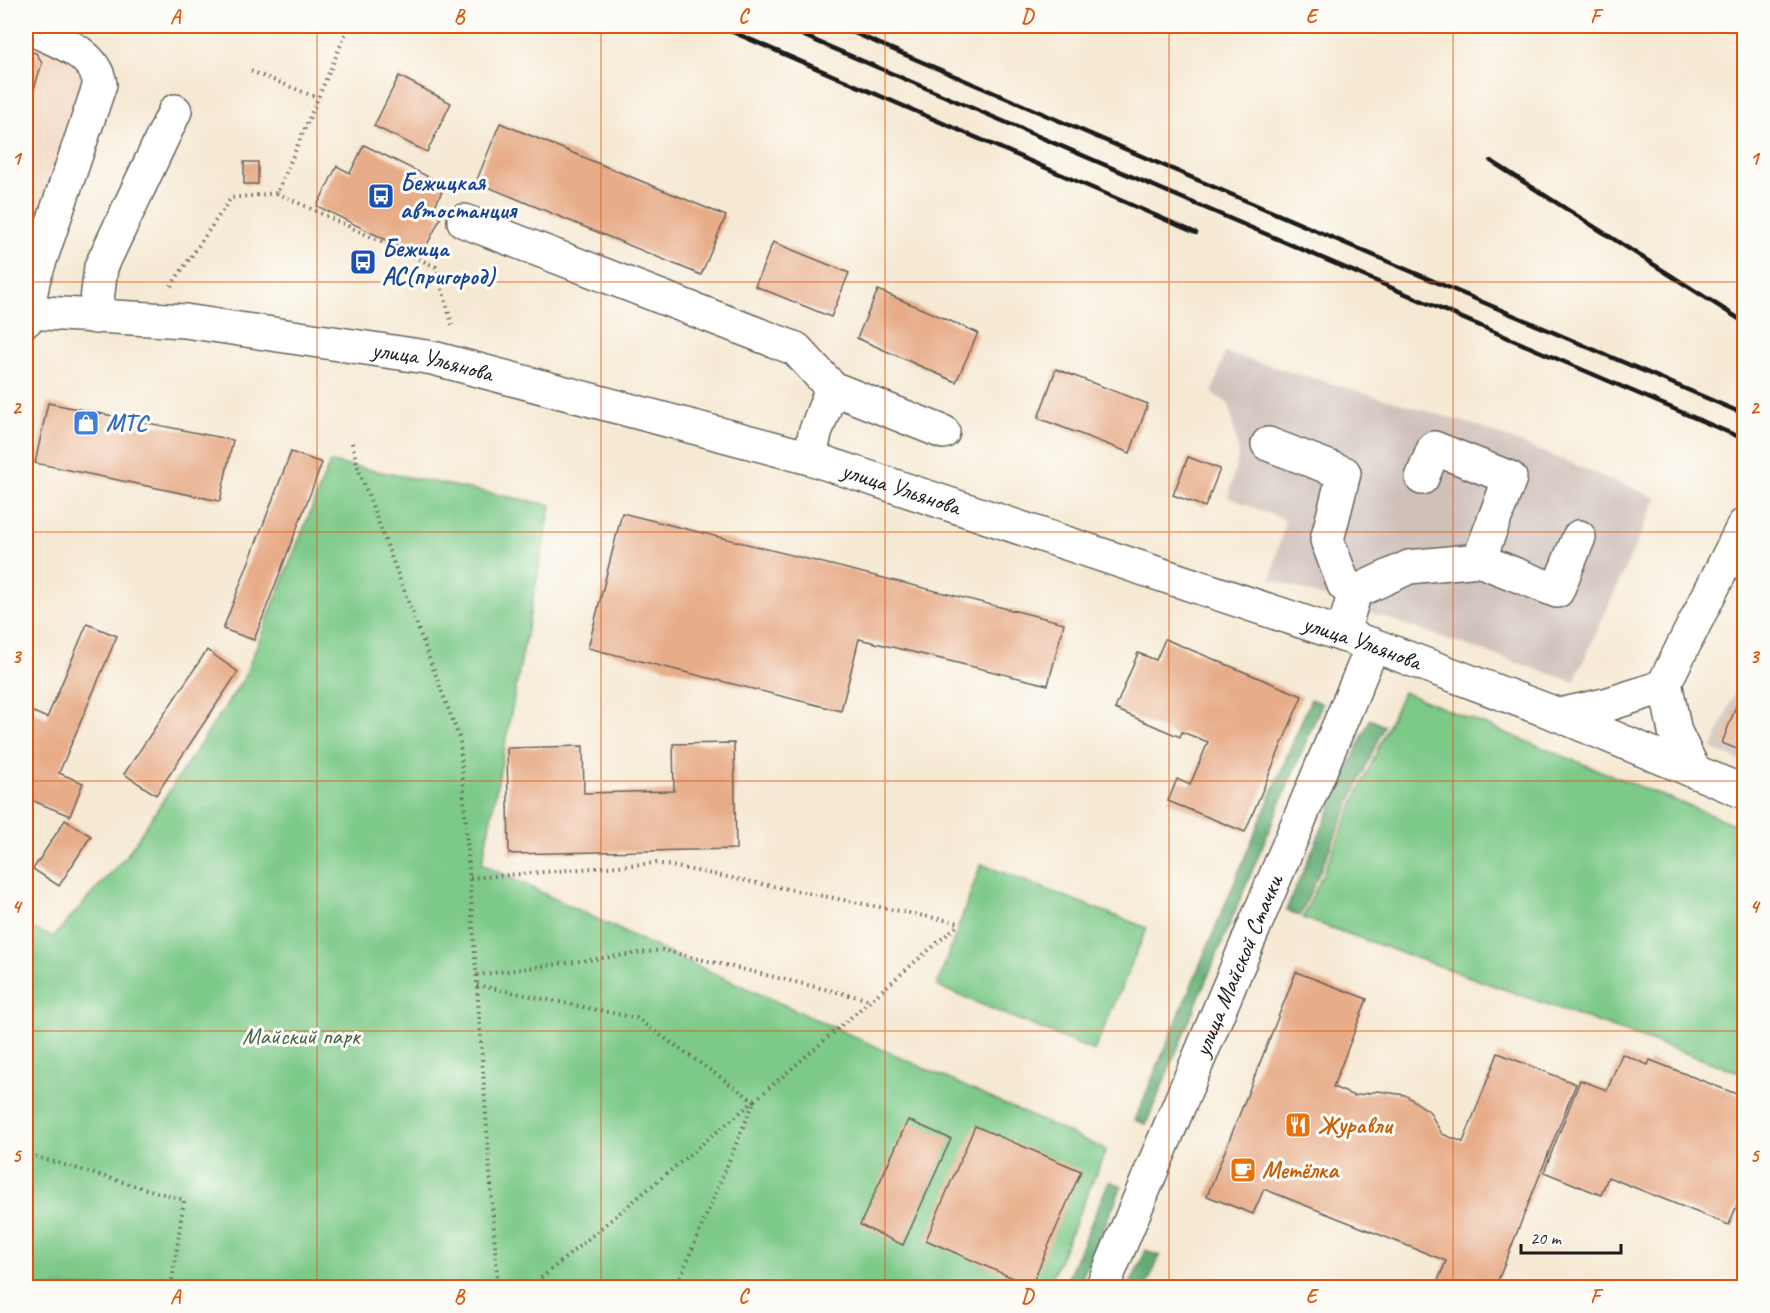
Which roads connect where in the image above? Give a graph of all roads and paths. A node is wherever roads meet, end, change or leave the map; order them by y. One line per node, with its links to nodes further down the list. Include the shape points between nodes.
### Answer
1 (26, 26): 9 (main road, via 89,58 98,71 100,84 33,281)
2 (349, 26): 4 (path)
3 (251, 71): 4 (path)
4 (318, 98): 6 (path)
5 (175, 111): 10 (main road, via 101,267)
6 (277, 193): 8 (path, via 231,198); 11 (path, via 436,267)
7 (464, 221): 12 (main road, via 796,349)
8 (170, 288)
9 (26, 315): 10 (main road, улица Ульянова)
10 (95, 317): 16 (main road, улица Ульянова, via 184,321 433,358)
11 (454, 331)
12 (832, 388): 13 (main road); 16 (main road)
13 (943, 432)
14 (352, 443): 28 (path, via 460,740)
15 (1268, 444): 21 (main road, via 1344,473 1327,540 1344,585)
16 (810, 458): 22 (main road, улица Ульянова)
17 (1422, 478): 20 (main road, via 1434,448 1510,478)
18 (1744, 525): 24 (main road)
19 (1579, 537): 20 (main road, via 1557,591)
20 (1479, 560): 21 (main road, via 1409,567)
21 (1355, 592): 22 (main road)
22 (1342, 635): 23 (main road, улица Ульянова)
23 (1373, 645): 25 (main road, улица Ульянова); 38 (main road, улица Майской Стачки)
24 (1662, 685): 25 (main road, via 1610,704); 26 (main road, via 1675,732)
25 (1559, 715): 26 (main road, улица Ульянова)
26 (1694, 771): 27 (main road, улица Ульянова)
27 (1744, 792)
28 (470, 878): 29 (path); 31 (path, via 656,863 960,923)
29 (477, 975): 30 (path); 31 (path, via 662,950)
30 (477, 986): 32 (path, via 636,1018); 35 (path)
31 (871, 1000): 32 (path)
32 (754, 1101): 36 (path); 37 (path)
33 (26, 1157): 34 (path, via 27,1154 184,1200)
34 (171, 1287)
35 (498, 1287)
36 (529, 1287)
37 (675, 1287)
38 (1102, 1287)

